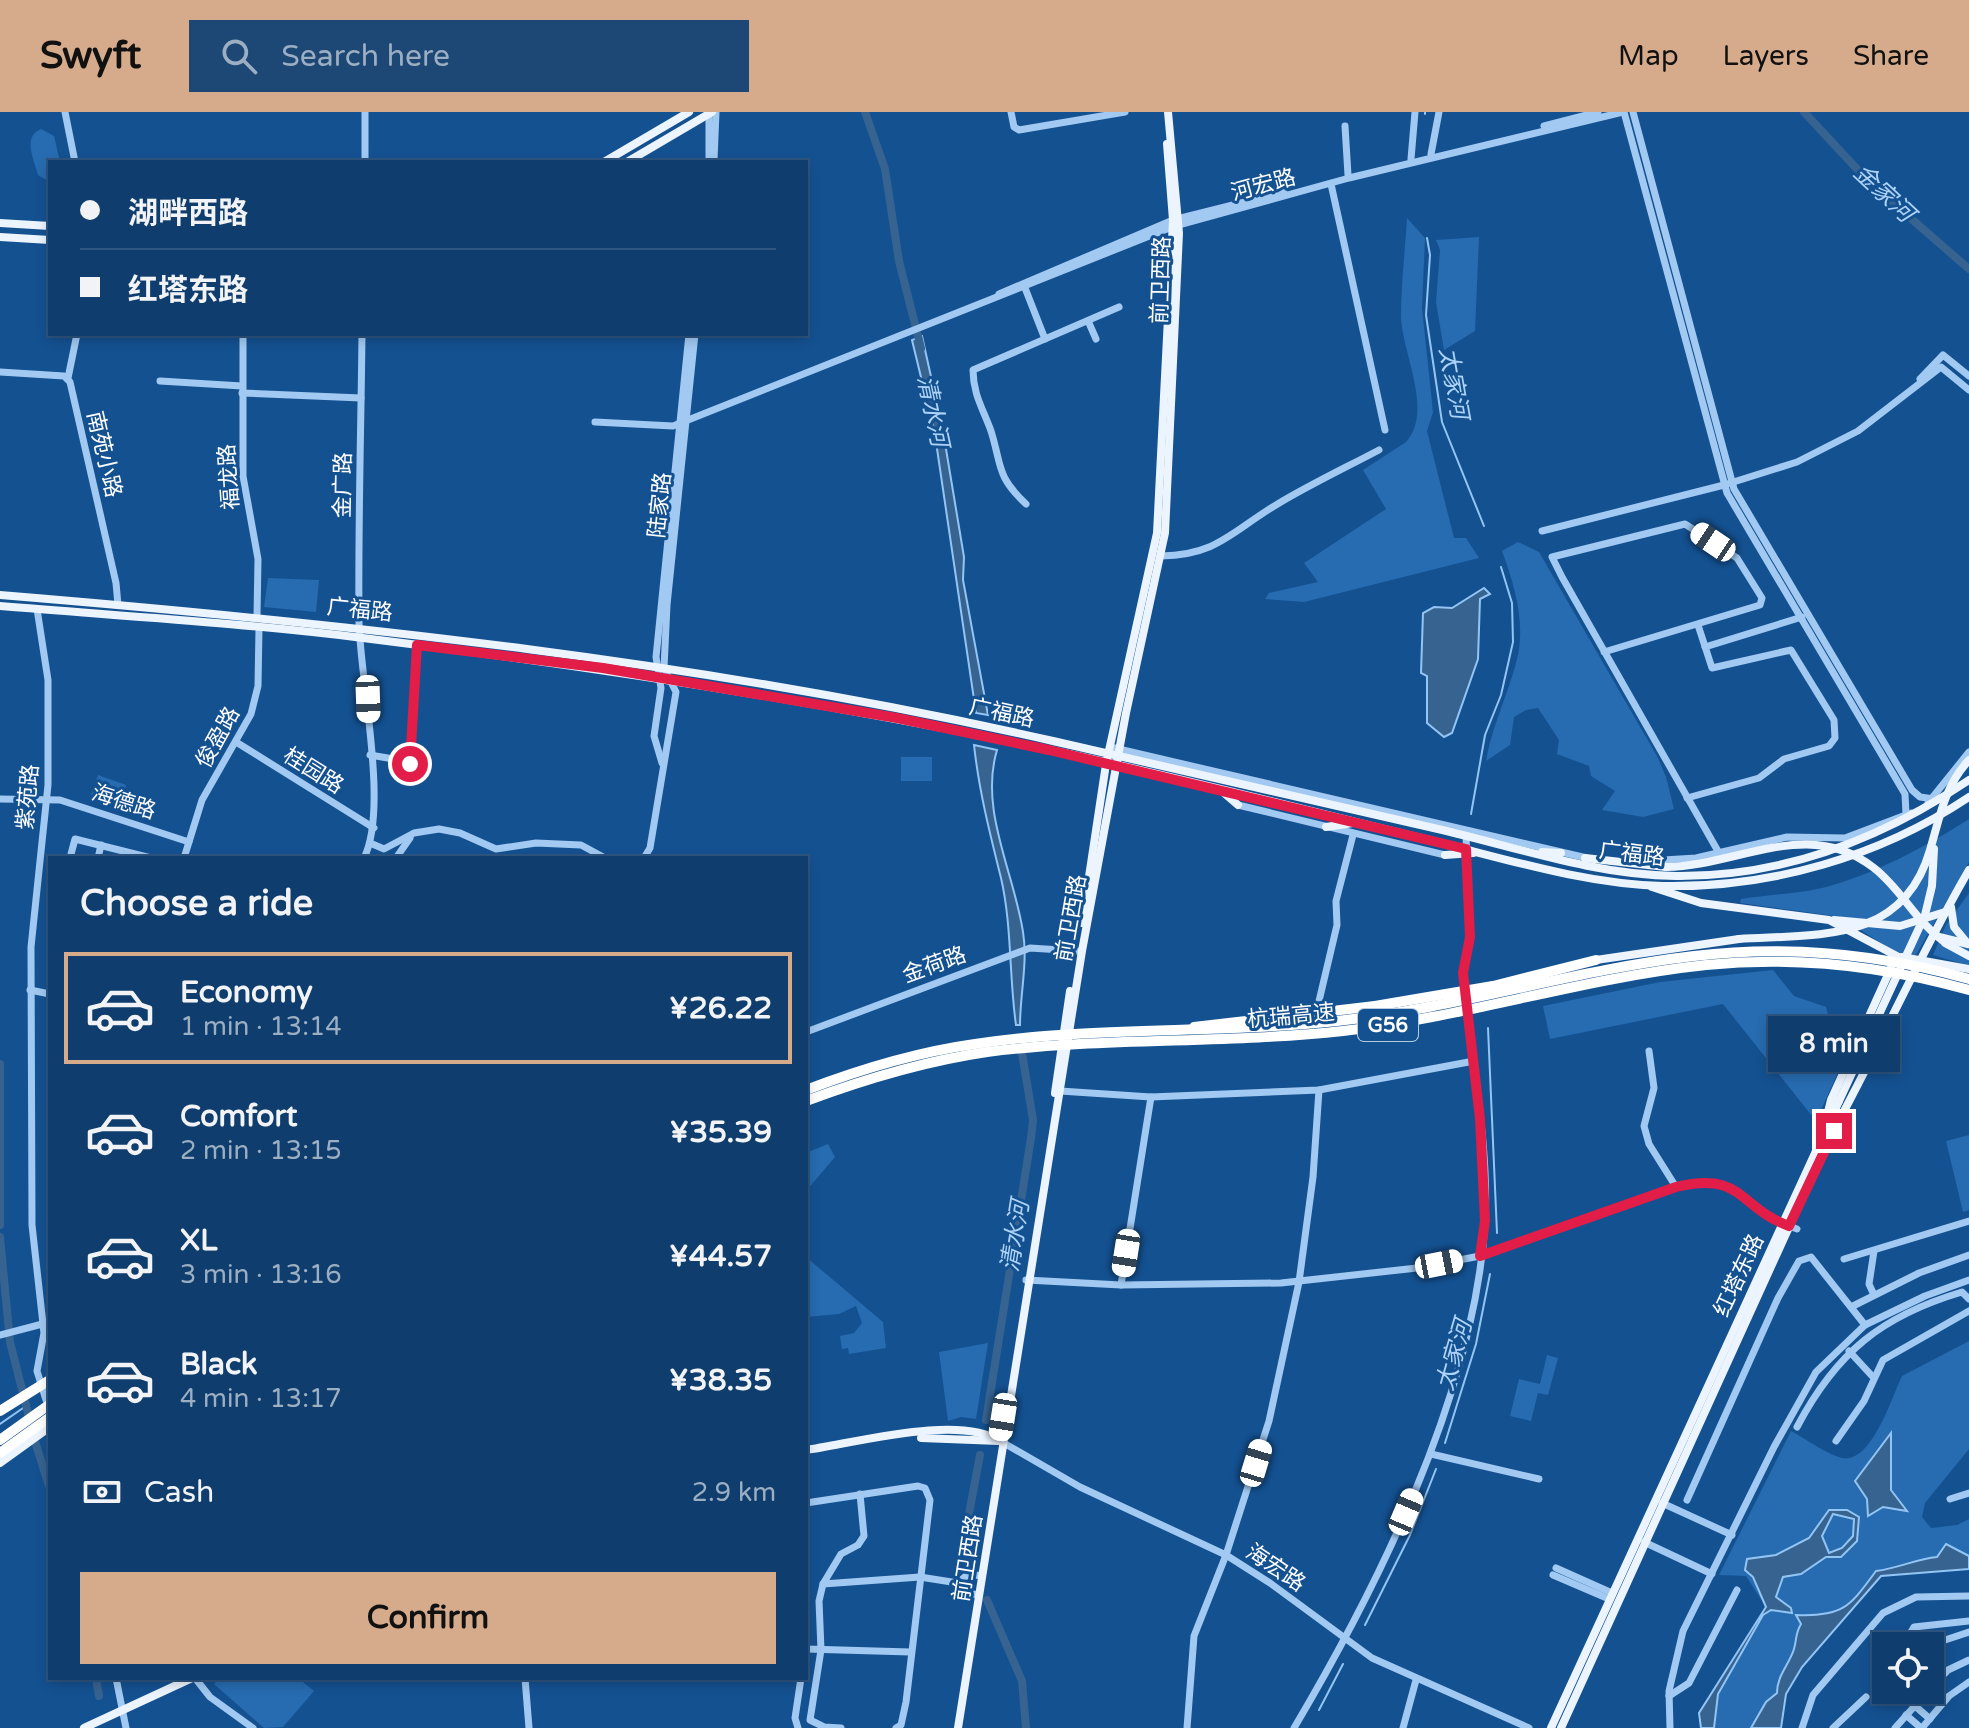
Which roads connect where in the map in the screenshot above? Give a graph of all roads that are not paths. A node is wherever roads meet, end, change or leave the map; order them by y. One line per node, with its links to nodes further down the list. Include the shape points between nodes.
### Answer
1 (65, 112): 16 (street)
2 (365, 112): 17 (street)
3 (689, 112): 18 (main road)
4 (1011, 112): 5 (street, via 1019,130)
5 (1125, 112)
6 (1165, 112): 23 (main road, 前卫西路)
7 (1415, 112): 15 (street)
8 (1439, 112): 14 (street)
9 (1598, 112): 14 (street, 河宏路)
10 (1624, 112): 22 (street, 河宏路); 38 (street)
11 (1633, 112): 38 (street)
12 (711, 113): 19 (main road); 20 (street)
13 (1345, 126): 21 (street)
14 (1431, 154): 15 (street, 河宏路)
15 (1411, 159): 21 (street, 河宏路)
16 (75, 160)
17 (365, 160)
18 (607, 160)
19 (630, 160)
20 (711, 160)
21 (1348, 175): 23 (street, 河宏路)
22 (1331, 184): 23 (street, 河宏路); 49 (street)
23 (1176, 222): 28 (street, 河宏路); 31 (street, 河宏路); 54 (main road, 前卫西路, via 1170,457); 75 (main road, 前卫西路, via 1157,533)
24 (0, 223): 25 (main road)
25 (48, 226)
26 (0, 237): 27 (main road)
27 (48, 240)
28 (1025, 288): 31 (street, 河宏路); 36 (street)
29 (1119, 307): 30 (street)
30 (1089, 323): 36 (street); 37 (street)
31 (924, 327): 47 (street)
32 (77, 336): 41 (street)
33 (243, 336): 44 (street, 福龙路)
34 (362, 336): 46 (street, 金广路)
35 (692, 336): 47 (street, 陆家路)
36 (1045, 339): 52 (street, via 973,370 973,390 991,432 998,467)
37 (1096, 339)
38 (1693, 356): 51 (street)
39 (0, 372): 41 (street)
40 (1969, 376): 43 (street, via 1943,355)
41 (68, 378): 56 (street, 南苑小路)
42 (160, 381): 44 (street)
43 (1919, 381): 45 (street, via 1941,367); 51 (street, via 1888,410 1825,450)
44 (242, 390): 46 (street); 59 (street, 福龙路, via 243,476 258,559)
45 (1969, 390)
46 (361, 398): 62 (street, 金广路)
47 (683, 419): 48 (street, via 673,426); 68 (street, 陆家路)
48 (595, 422)
49 (1385, 430)
50 (1379, 450): 54 (street, via 1276,504 1212,547 1191,555)
51 (1728, 484): 53 (street); 60 (street)
52 (1026, 504)
53 (1542, 531)
54 (1161, 556): 75 (main road, 前卫西路)
55 (0, 595): 56 (main road, 广福路)
56 (118, 605): 59 (main road, 广福路)
57 (0, 606): 58 (main road, 广福路)
58 (37, 609): 63 (main road, 广福路); 85 (street, 紫苑路, via 48,680)
59 (257, 616): 62 (main road, 广福路)
60 (1804, 616): 66 (street); 71 (street)
61 (1698, 625): 66 (street); 67 (street); 67 (street, via 1762,602 1737,558 1690,527 1680,524 1552,557)
62 (359, 627): 64 (street, 金广路); 68 (main road, 广福路)
63 (259, 628): 64 (main road, 广福路); 72 (street, 俊盈路, via 256,697)
64 (361, 637): 65 (main road, 广福路); 74 (street, 金广路)
65 (417, 645): 69 (main road, 广福路); 74 (street, via 411,762)
66 (1705, 647): 82 (street, via 1712,668 1791,650 1834,720 1835,738 1829,746 1784,759 1767,775)
67 (1604, 652): 82 (street)
68 (660, 668): 69 (street, 陆家路); 70 (street, 陆家路); 75 (main road, 广福路, via 899,709)
69 (658, 678): 70 (main road, 广福路); 77 (street, 陆家路, via 654,736)
70 (668, 680): 75 (main road, 广福路); 77 (street, 陆家路, via 676,692)
71 (1877, 739): 84 (street, via 1912,790); 89 (street, via 1905,794)
72 (236, 742): 92 (street, 桂园路); 98 (street, 俊盈路, via 202,800)
73 (1969, 752): 84 (street)
74 (370, 755): 92 (street, 金广路)
75 (1113, 756): 79 (main road, 广福路); 88 (street); 93 (main road, 广福路); 123 (main road, 前卫西路); 141 (main road, 前卫西路)
76 (1969, 760): 94 (main road, bridge, via 1946,794)
77 (662, 763): 113 (street)
78 (1969, 780): 80 (main road, 广福路)
79 (1220, 789): 86 (main road); 90 (main road, 广福路)
80 (1945, 796): 84 (street); 87 (main road, 广福路)
81 (1969, 797): 116 (main road, 广福路, via 1879,844 1799,872 1712,885)
82 (1687, 798): 104 (street)
83 (0, 799): 85 (street, 海德路)
84 (1932, 799): 87 (street)
85 (48, 800): 98 (street, 海德路); 131 (street, 紫苑路, via 33,908)
86 (1238, 805): 91 (street)
87 (1919, 812): 89 (main road, 广福路)
88 (1409, 817): 93 (main road); 103 (street)
89 (1905, 817): 102 (main road, 广福路, via 1842,848 1795,862 1711,875 1623,871); 104 (street, via 1845,838 1787,837)
90 (1358, 823): 91 (main road); 101 (main road, 广福路)
91 (1326, 827): 96 (street)
92 (374, 828): 99 (street, 金广路)
93 (1444, 831): 97 (main road, 广福路)
94 (1935, 832): 126 (main road, bridge, via 1916,883 1879,919 1829,934 1739,939); 144 (main road, 红塔东路, bridge, via 1925,915)
95 (414, 833): 99 (street, via 384,849); 111 (street); 112 (street, via 450,830 502,850 536,843 581,845)
96 (1353, 835): 106 (street); 134 (street)
97 (1466, 836): 101 (street); 102 (main road, 广福路)
98 (189, 842): 109 (street, 俊盈路)
99 (370, 843): 110 (street, 金广路)
100 (101, 845): 105 (street); 107 (street, via 75,839); 108 (street)
101 (1467, 852): 106 (main road); 116 (main road, 广福路); 138 (street, via 1470,937 1463,973)
102 (1527, 853): 103 (main road)
103 (1561, 853): 114 (street)
104 (1719, 853): 114 (street, via 1665,862)
105 (124, 854)
106 (1445, 855)
107 (71, 856)
108 (98, 856)
109 (185, 856)
110 (365, 856)
111 (397, 856)
112 (601, 856)
113 (645, 856)
114 (1585, 858): 125 (main road, bridge, via 1666,867 1788,844 1835,847 1879,872 1926,927)
115 (1969, 870): 117 (main road, 红塔东路)
116 (1646, 885): 119 (main road, via 1701,903)
117 (1954, 897): 118 (main road, 红塔东路); 122 (main road, via 1954,927)
118 (1947, 911): 119 (main road, via 1900,926); 120 (main road, 红塔东路)
119 (1829, 920): 121 (main road)
120 (1933, 936): 122 (main road); 127 (main road, 红塔东路)
121 (1864, 939): 124 (main road); 130 (main road, via 1880,961)
122 (1969, 944)
123 (1077, 951): 135 (street, 金荷路, via 1030,948); 153 (main road, 前卫西路)
124 (1897, 956): 127 (main road); 130 (main road)
125 (1969, 956)
126 (1596, 960): 136 (highway, bridge, via 1390,1004)
127 (1918, 963): 128 (main road); 129 (main road); 147 (main road, 红塔东路)
128 (1969, 969)
129 (1969, 981): 136 (highway, 杭瑞高速 / G56, bridge, via 1917,966 1840,955 1722,953 1392,1014)
130 (1883, 989): 144 (main road, via 1831,1100)
131 (30, 990): 133 (street); 160 (street, 紫苑路, via 32,1225)
132 (1969, 990): 143 (highway, 杭瑞高速 / G56, bridge, via 1839,965 1707,965 1355,1029 968,1055 895,1071)
133 (48, 994)
134 (1319, 1001)
135 (808, 1031)
136 (1164, 1032): 139 (highway, 杭瑞高速 / G56, bridge, via 973,1044 893,1061)
137 (1649, 1051): 145 (street, via 1654,1088 1644,1126)
138 (1474, 1061): 140 (street); 150 (street, via 1485,1212)
139 (808, 1089)
140 (1319, 1090): 142 (street); 154 (street)
141 (1060, 1091): 142 (street); 153 (main road, 前卫西路)
142 (1151, 1097): 155 (street)
143 (808, 1100)
144 (1824, 1130): 147 (main road, 红塔东路)
145 (1676, 1187): 147 (street, via 1718,1182); 150 (street)
146 (1969, 1221): 148 (street)
147 (1790, 1226): 184 (main road, 红塔东路); 196 (main road, 红塔东路)
148 (1874, 1251): 151 (street); 156 (street, via 1869,1284)
149 (1969, 1255): 156 (street)
150 (1480, 1256): 154 (street); 176 (street, via 1466,1331)
151 (1844, 1259)
152 (1969, 1280): 161 (street)
153 (1028, 1281): 155 (street); 173 (main road, 前卫西路)
154 (1299, 1282): 155 (street); 187 (street, via 1269,1421)
155 (1121, 1285)
156 (1874, 1295): 158 (street)
157 (1969, 1299): 163 (street, via 1962,1292 1904,1314)
158 (1853, 1306): 161 (street); 182 (street, via 1811,1257 1799,1261)
159 (1969, 1311): 164 (street, via 1894,1351)
160 (47, 1323): 162 (street); 166 (street, 紫苑路, via 37,1371)
161 (1865, 1325): 185 (street, via 1816,1372)
162 (0, 1335)
163 (1849, 1351): 164 (street); 169 (street)
164 (1873, 1377): 172 (street, via 1864,1401)
165 (48, 1381): 167 (highway, bridge)
166 (48, 1402): 171 (highway, bridge)
167 (0, 1411)
168 (48, 1418): 174 (highway)
169 (1797, 1427)
170 (48, 1428): 177 (main road)
171 (0, 1440)
172 (1836, 1441)
173 (1002, 1442): 175 (main road, 海宏路, via 927,1437); 187 (street, 海宏路, via 1080,1487); 190 (main road, 前卫西路)
174 (0, 1453)
175 (808, 1453)
176 (1431, 1454): 178 (street); 201 (street)
177 (0, 1463)
178 (1539, 1479)
179 (1968, 1491): 181 (street)
180 (860, 1494): 183 (street); 191 (street, via 925,1488 930,1500); 193 (street, via 864,1536 841,1554)
181 (1950, 1499)
182 (1687, 1500)
183 (808, 1503)
184 (1662, 1503): 185 (street); 186 (main road, 红塔东路)
185 (1732, 1535): 189 (street)
186 (1644, 1542): 189 (street); 236 (main road, 红塔东路)
187 (1226, 1555): 201 (street, 海宏路); 231 (street, via 1194,1636)
188 (1554, 1571): 196 (street)
189 (1712, 1574): 216 (street, via 1683,1631)
190 (980, 1575): 192 (street); 195 (main road, 前卫西路)
191 (920, 1577): 192 (street); 193 (street); 205 (street)
192 (958, 1583): 195 (street)
193 (823, 1584): 204 (street)
194 (1737, 1590): 216 (street, via 1689,1683)
195 (977, 1595): 230 (main road, 前卫西路)
196 (1611, 1596): 235 (main road, 红塔东路)
197 (1969, 1596): 238 (street, via 1916,1597 1883,1613 1813,1695)
198 (1969, 1621): 199 (street, via 1914,1627)
199 (1911, 1632)
200 (1969, 1632): 202 (street)
201 (1343, 1639): 214 (street, 海宏路); 232 (street)
202 (1944, 1640)
203 (808, 1649): 204 (street)
204 (821, 1650): 205 (street); 228 (street, via 810,1720)
205 (910, 1652): 229 (street, via 906,1702)
206 (1969, 1660): 207 (street)
207 (1945, 1673)
208 (116, 1680): 219 (street)
209 (176, 1680): 219 (main road)
210 (188, 1680): 219 (main road)
211 (195, 1680): 225 (street)
212 (525, 1680): 226 (street)
213 (801, 1680): 227 (street)
214 (1416, 1680): 233 (street); 234 (street, 海宏路)
215 (1969, 1682): 221 (street, via 1949,1696)
216 (1669, 1696): 237 (street)
217 (1866, 1697): 239 (street)
218 (1914, 1705): 220 (street); 221 (street)
219 (122, 1708): 222 (main road); 223 (main road); 224 (street)
220 (1906, 1715): 221 (street); 240 (street)
221 (1926, 1725)
222 (72, 1728)
223 (84, 1728)
224 (126, 1728)
225 (253, 1728)
226 (529, 1728)
227 (798, 1728)
228 (841, 1728)
229 (896, 1728)
230 (956, 1728)
231 (1187, 1728)
232 (1294, 1728)
233 (1403, 1728)
234 (1529, 1728)
235 (1551, 1728)
236 (1561, 1728)
237 (1670, 1728)
238 (1802, 1728)
239 (1833, 1728)
240 (1895, 1728)

